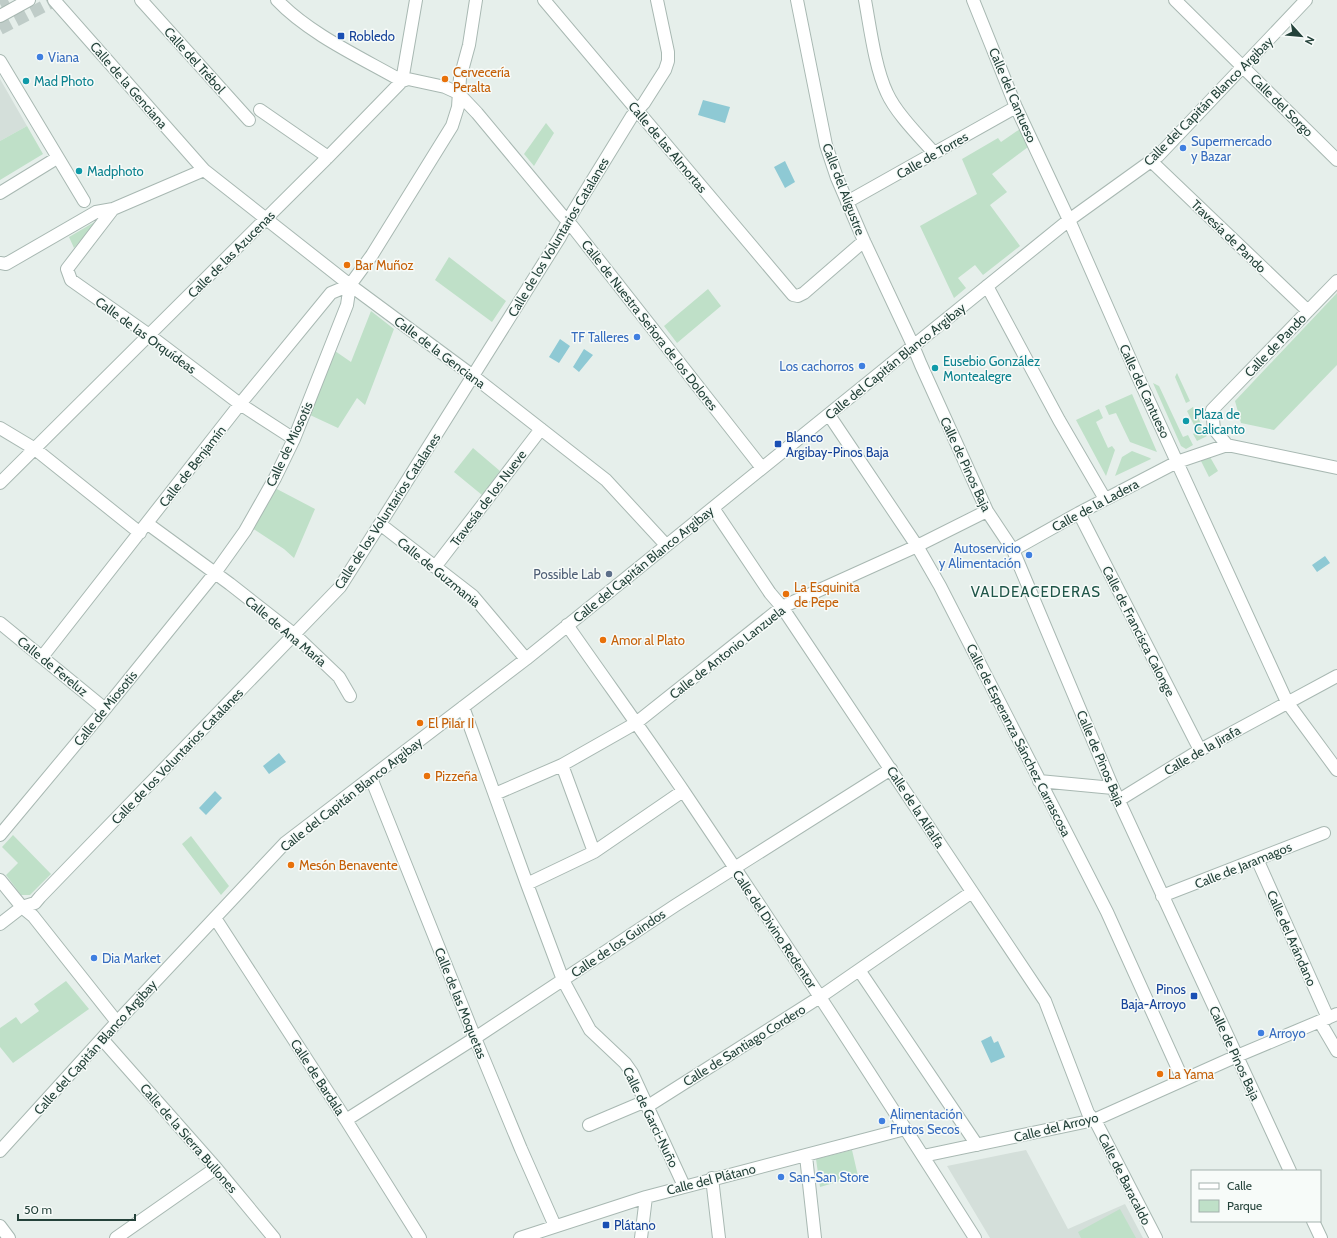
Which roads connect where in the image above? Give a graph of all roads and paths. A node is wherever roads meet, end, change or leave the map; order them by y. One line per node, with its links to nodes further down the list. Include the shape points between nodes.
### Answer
1 (29, 0): 14 (street)
2 (54, 0): 28 (street, Calle de la Genciana)
3 (141, 0): 22 (street, Calle del Trébol)
4 (277, 0): 17 (street, via 315,30)
5 (416, 0): 17 (street)
6 (476, 0): 18 (street)
7 (544, 0): 21 (street, Calle de las Almortas)
8 (657, 0): 21 (street, Calle de los Voluntarios Catalanes, via 668,62 644,103)
9 (797, 0): 31 (street, Calle del Aligustre, via 826,145)
10 (865, 0): 23 (street, via 878,66 887,93)
11 (974, 0): 19 (street, Calle del Cantueso)
12 (1175, 0): 16 (street, Calle del Sorgo)
13 (1306, 0): 16 (street, Calle del Capitán Blanco Argibay)
14 (0, 16)
15 (0, 61): 25 (street)
16 (1243, 66): 26 (street, Calle del Sorgo); 27 (street, Calle del Capitán Blanco Argibay)
17 (402, 81): 18 (street, via 408,79 445,87); 24 (street, Calle de las Azucenas)
18 (458, 93): 35 (street, Calle de Nuestra Señora de los Dolores); 39 (street, via 458,107 452,126 372,255)
19 (1016, 107): 23 (street, Calle de Torres); 34 (street, Calle del Cantueso)
20 (260, 110): 24 (street)
21 (637, 110): 35 (street, Calle de los Voluntarios Catalanes); 36 (street, Calle de las Almortas, via 793,295 804,293)
22 (249, 120)
23 (934, 153): 31 (street, Calle de Torres)
24 (328, 157): 33 (street, Calle de las Azucenas)
25 (58, 158): 29 (street); 30 (street)
26 (1337, 160)
27 (1151, 161): 34 (street, Calle del Capitán Blanco Argibay); 41 (street, Travesía de Pando)
28 (204, 170): 32 (street); 33 (street, Calle de la Genciana)
29 (0, 193)
30 (84, 201)
31 (847, 202): 36 (street, Calle del Aligustre)
32 (113, 209): 37 (street, via 96,212 6,264); 42 (street, Calle de las Orquídeas, via 67,270 71,280)
33 (266, 219): 39 (street, Calle de la Genciana); 42 (street, Calle de las Azucenas)
34 (1069, 220): 40 (street, Calle del Capitán Blanco Argibay); 52 (street, Calle del Cantueso)
35 (568, 221): 44 (street, Calle de los Voluntarios Catalanes); 53 (street, Calle de Nuestra Señora de los Dolores)
36 (864, 241): 43 (street, Calle del Aligustre)
37 (0, 263)
38 (1337, 281): 41 (street, Calle de Pando)
39 (350, 284): 44 (street, Calle de la Genciana); 45 (street, Calle de Benjamín, via 331,293); 49 (street, Calle de Miosotis, via 348,305)
40 (987, 286): 43 (street, Calle del Capitán Blanco Argibay); 56 (street)
41 (1308, 311): 50 (street, Calle de Pando, via 1212,410 1214,429)
42 (149, 335): 45 (street, Calle de las Orquídeas); 51 (street, Calle de las Azucenas)
43 (913, 346): 46 (street, Calle del Capitán Blanco Argibay); 58 (street, Calle de Pinos Baja)
44 (473, 376): 48 (street, Calle de la Genciana); 60 (street, Calle de los Voluntarios Catalanes)
45 (240, 404): 49 (street, Calle de las Orquídeas); 61 (street, Calle de Benjamín)
46 (829, 415): 53 (street, Calle del Capitán Blanco Argibay); 63 (street, Calle de Esperanza Sánchez Carrascosa)
47 (0, 428): 51 (street)
48 (541, 429): 62 (street, Calle de la Genciana, via 606,480); 65 (street, Travesía de los Nueve)
49 (294, 439): 66 (street, Calle de Miosotis, via 245,531)
50 (1227, 444): 52 (street, Calle de la Ladera); 54 (street)
51 (35, 449): 55 (street, Calle de las Azucenas); 61 (street)
52 (1177, 462): 56 (street, Calle de la Ladera); 75 (street, Calle del Cantueso)
53 (762, 468): 57 (street, Calle del Capitán Blanco Argibay)
54 (1337, 468)
55 (0, 483)
56 (1105, 499): 59 (street, Calle de la Ladera)
57 (712, 508): 62 (street, Calle del Capitán Blanco Argibay); 67 (street, Calle de la Alfalfa)
58 (987, 511): 63 (street, Calle de Antonio Lanzuela); 64 (street, Calle de Pinos Baja)
59 (1079, 513): 64 (street, Calle de la Ladera); 79 (street, Calle de Francisca Calonge)
60 (380, 524): 65 (street, Calle de Guzmania); 70 (street, Calle de los Voluntarios Catalanes, via 343,583)
61 (144, 528): 66 (street, Calle de Ana María); 71 (street, Calle de Benjamín)
62 (666, 545): 69 (street, Calle del Capitán Blanco Argibay)
63 (917, 546): 67 (street, Calle de Antonio Lanzuela); 84 (street, Calle de Esperanza Sánchez Carrascosa)
64 (1013, 550): 85 (street, Calle de Pinos Baja)
65 (435, 568): 72 (street, Calle de Guzmania, via 473,596)
66 (215, 573): 70 (street, Calle de Ana María); 77 (street, Calle de Miosotis)
67 (782, 607): 78 (street, Calle de Antonio Lanzuela); 81 (street, Calle de la Alfalfa)
68 (0, 623): 71 (street, Calle de Fereluz)
69 (567, 625): 72 (street, Calle del Capitán Blanco Argibay); 78 (street, Calle del Divino Redentor)
70 (295, 635): 74 (street, Calle de Ana María, via 339,677); 98 (street, Calle de los Voluntarios Catalanes, via 40,898)
71 (42, 657): 77 (street, Calle de Fereluz)
72 (526, 659): 76 (street, Calle del Capitán Blanco Argibay)
73 (1337, 676): 75 (street, Calle de la Jirafa)
74 (350, 696)
75 (1287, 702): 79 (street, Calle de la Jirafa); 82 (street, Calle del Cantueso)
76 (463, 707): 83 (street, Calle del Capitán Blanco Argibay); 87 (street, Calle de Garci-Nuño)
77 (105, 709): 90 (street, Calle de Miosotis)
78 (636, 723): 80 (street, Calle de Antonio Lanzuela); 86 (street, Calle del Divino Redentor)
79 (1200, 750): 88 (street, Calle de la Jirafa)
80 (562, 766): 87 (street, Calle de Antonio Lanzuela); 91 (street)
81 (891, 769): 93 (street, Calle de los Guindos); 96 (street, Calle de la Alfalfa)
82 (1337, 770)
83 (371, 778): 99 (street, Calle del Capitán Blanco Argibay, via 285,843); 107 (street, Calle de las Moquetas)
84 (1039, 781): 85 (street); 110 (street, Calle de Esperanza Sánchez Carrascosa, via 1108,912)
85 (1113, 788): 88 (street, Calle de Pinos Baja)
86 (683, 791): 91 (street); 93 (street, Calle del Divino Redentor)
87 (495, 794): 95 (street, Calle de Garci-Nuño)
88 (1119, 800): 97 (street, Calle de Pinos Baja)
89 (1324, 833): 92 (street, Calle de Jaramagos)
90 (0, 834)
91 (594, 852): 95 (street)
92 (1257, 858): 97 (street, Calle de Jaramagos); 104 (street, Calle del Arándano)
93 (735, 868): 102 (street, Calle de los Guindos); 103 (street, Calle del Divino Redentor)
94 (0, 880): 98 (street)
95 (527, 884): 102 (street, Calle de Garci-Nuño)
96 (972, 892): 101 (street, Calle de Santiago Cordero); 113 (street, Calle de la Alfalfa, via 1044,1001 1088,1113)
97 (1162, 896): 109 (street, Calle de Pinos Baja)
98 (22, 907): 100 (street, Calle de los Voluntarios Catalanes); 105 (street, via 33,916)
99 (214, 918): 105 (street, Calle del Capitán Blanco Argibay); 112 (street, Calle de Bardala)
100 (0, 924)
101 (860, 970): 103 (street, Calle de Santiago Cordero); 116 (street)
102 (563, 980): 107 (street, Calle de los Guindos); 111 (street, Calle de Garci-Nuño, via 590,1030 625,1063)
103 (820, 997): 111 (street, Calle de Santiago Cordero); 115 (street, Calle del Divino Redentor)
104 (1328, 1018): 108 (street, Calle del Arándano); 109 (street, Calle del Arroyo)
105 (117, 1022): 106 (street, Calle del Capitán Blanco Argibay)
106 (102, 1038): 117 (street, Calle del Capitán Blanco Argibay); 120 (street, Calle de la Sierra Bullones)
107 (476, 1038): 112 (street, Calle de los Guindos); 127 (street, Calle de las Moquetas)
108 (1337, 1051)
109 (1237, 1056): 110 (street, Calle del Arroyo); 121 (street, Calle de Pinos Baja)
110 (1183, 1080): 113 (street, Calle del Arroyo)
111 (648, 1106): 114 (street, Calle de Santiago Cordero, via 641,1103); 123 (street, Calle de Garci-Nuño)
112 (346, 1120): 131 (street, Calle de Bardala)
113 (1094, 1120): 116 (street, Calle del Arroyo); 137 (street, Calle de Baracaldo)
114 (588, 1125)
115 (905, 1129): 118 (street, Calle del Plátano); 119 (street, Calle del Divino Redentor)
116 (978, 1145): 119 (street, Calle del Arroyo)
117 (0, 1150)
118 (806, 1156): 122 (street, Calle del Plátano); 135 (street)
119 (923, 1156): 136 (street, Calle del Divino Redentor)
120 (216, 1168): 129 (street); 130 (street, Calle de la Sierra Bullones)
121 (1290, 1170)
122 (712, 1178): 123 (street, Calle del Plátano); 134 (street)
123 (684, 1186): 124 (street, Calle del Plátano)
124 (646, 1196): 127 (street, Calle del Plátano); 133 (street)
125 (1313, 1222): 138 (street)
126 (0, 1226): 128 (street)
127 (555, 1226): 132 (street, Calle del Plátano)
128 (9, 1238)
129 (116, 1238)
130 (274, 1238)
131 (420, 1238)
132 (520, 1238)
133 (641, 1238)
134 (718, 1238)
135 (815, 1238)
136 (975, 1238)
137 (1156, 1238)
138 (1321, 1238)

